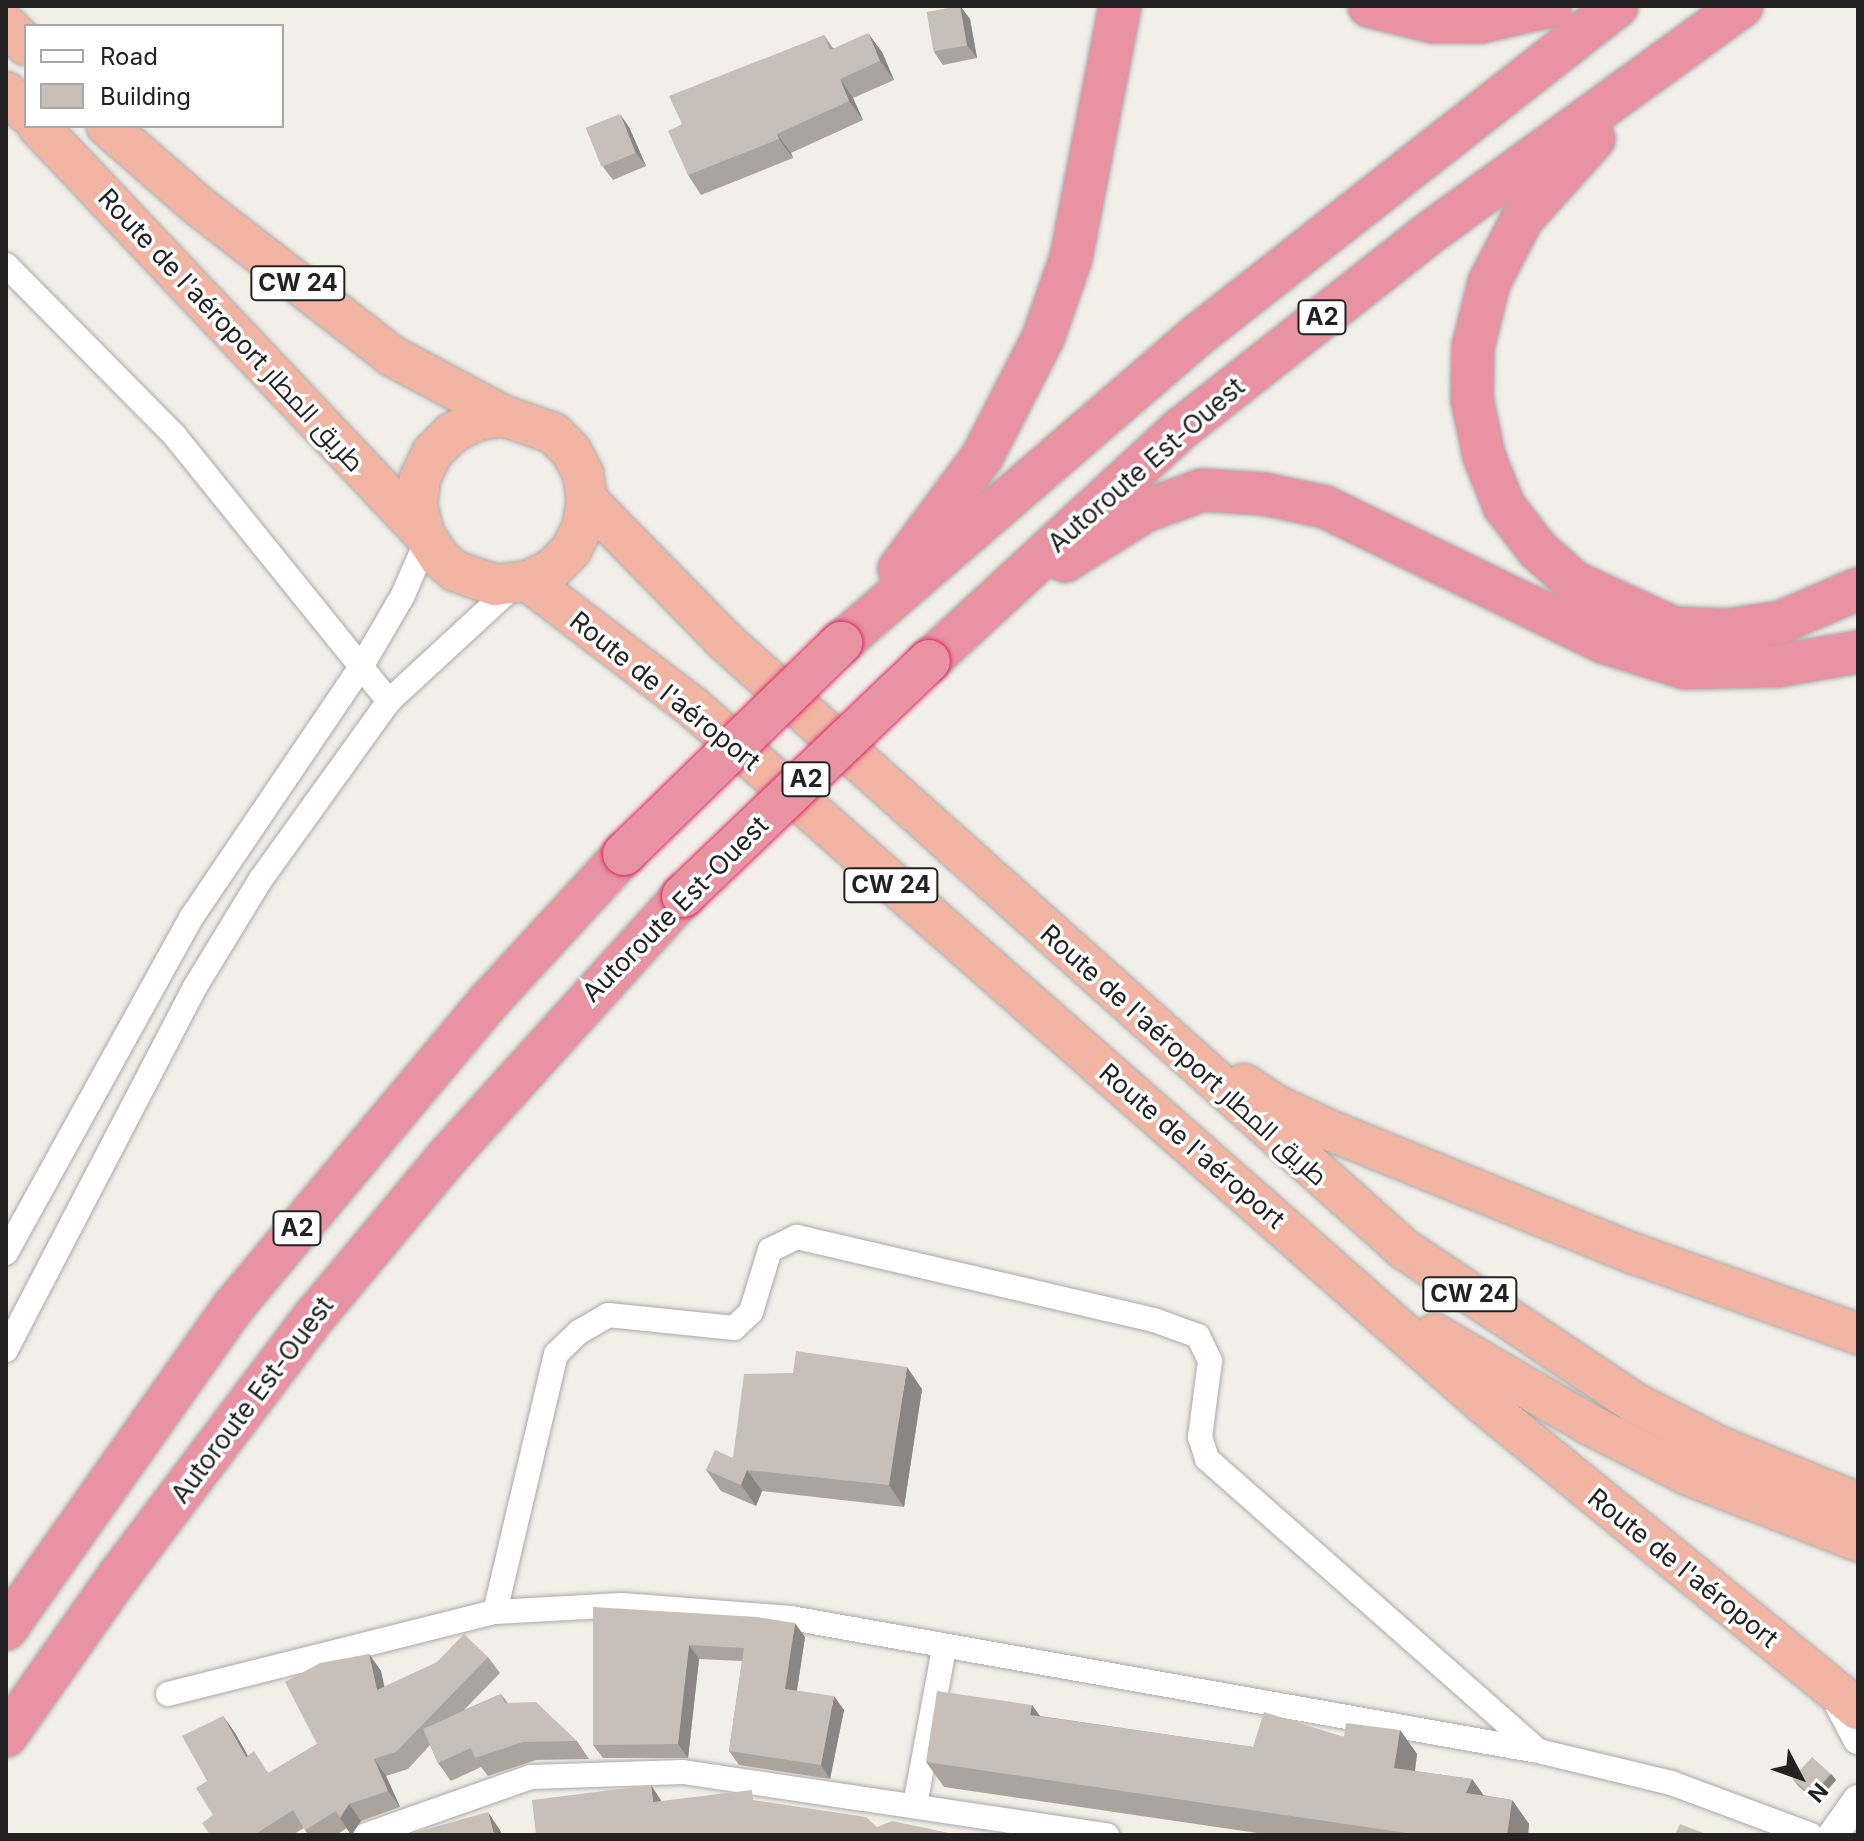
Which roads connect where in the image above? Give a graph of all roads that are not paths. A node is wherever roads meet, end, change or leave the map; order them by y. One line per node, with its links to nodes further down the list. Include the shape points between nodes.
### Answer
1 (1120, 6): 18 (highway, via 1071,258 1043,338 982,457)
2 (1369, 6): 3 (highway, via 1434,22 1480,22)
3 (1550, 6)
4 (1617, 6): 18 (highway, A2, via 1199,334)
5 (1743, 6): 17 (highway, via 1563,168 1522,219 1489,283 1473,347 1472,399 1484,456 1504,506 1556,566 1618,606 1673,628 1728,630 1781,622); 20 (highway, Autoroute Est-Ouest / A2, via 1428,234 1183,427)
6 (6, 25): 7 (highway)
7 (24, 43)
8 (6, 92): 9 (highway)
9 (24, 111)
10 (40, 128): 15 (highway, Route de l'aéroport طريق المطار / CW 24)
11 (109, 128): 13 (highway, Route de l'aéroport طريق المطار / CW 24, via 200,207 392,356)
12 (6, 265): 21 (street, via 175,436)
13 (504, 416): 14 (highway, via 553,433 583,474); 15 (highway, via 464,426 432,453 420,478 417,506)
14 (587, 500): 16 (highway, via 571,550 552,569); 23 (highway, Route de l'aéroport طريق المطار / CW 24, via 726,642)
15 (425, 537): 16 (highway, via 447,564 474,580); 21 (street, via 403,595)
16 (522, 583): 22 (street); 24 (highway, Route de l'aéroport / CW 24, via 693,707)
17 (1858, 589)
18 (841, 643): 31 (highway, A2, bridge, via 624,854 489,1001 234,1306)
19 (1858, 652): 20 (highway, via 1777,666 1685,668 1603,642 1325,507 1264,494 1202,490 1145,511 1051,569)
20 (929, 661): 35 (highway, Autoroute Est-Ouest / A2, bridge, via 683,896 448,1156 314,1317 120,1574)
21 (361, 667): 22 (street); 25 (street, via 191,918)
22 (389, 701): 27 (street, via 226,935)
23 (1132, 1009): 26 (highway, via 1275,1105 1315,1124 1635,1254); 28 (highway, Route de l'aéroport طريق المطار / CW 24, via 1404,1249 1555,1354 1718,1446)
24 (1250, 1195): 29 (highway, via 1405,1314 1480,1363 1688,1475); 34 (highway, Route de l'aéroport / CW 24, via 1486,1406)
25 (6, 1253)
26 (1858, 1334)
27 (7, 1345)
28 (1858, 1503)
29 (1858, 1541)
30 (495, 1612): 32 (street, via 622,1605 791,1618); 33 (street); 37 (street, via 556,1354 608,1315 734,1328 751,1312 770,1250 797,1237 1154,1320 1198,1336 1210,1361 1200,1437 1207,1459)
31 (6, 1629)
32 (944, 1648): 37 (street); 39 (street)
33 (168, 1694)
34 (1846, 1700): 36 (street)
35 (6, 1736)
36 (1858, 1739)
37 (1538, 1751): 42 (street, via 1671,1783)
38 (1858, 1800): 43 (street)
39 (905, 1811): 40 (street, via 683,1772 531,1777); 41 (street)
40 (366, 1835)
41 (1107, 1835)
42 (1811, 1835)
43 (1833, 1835)

